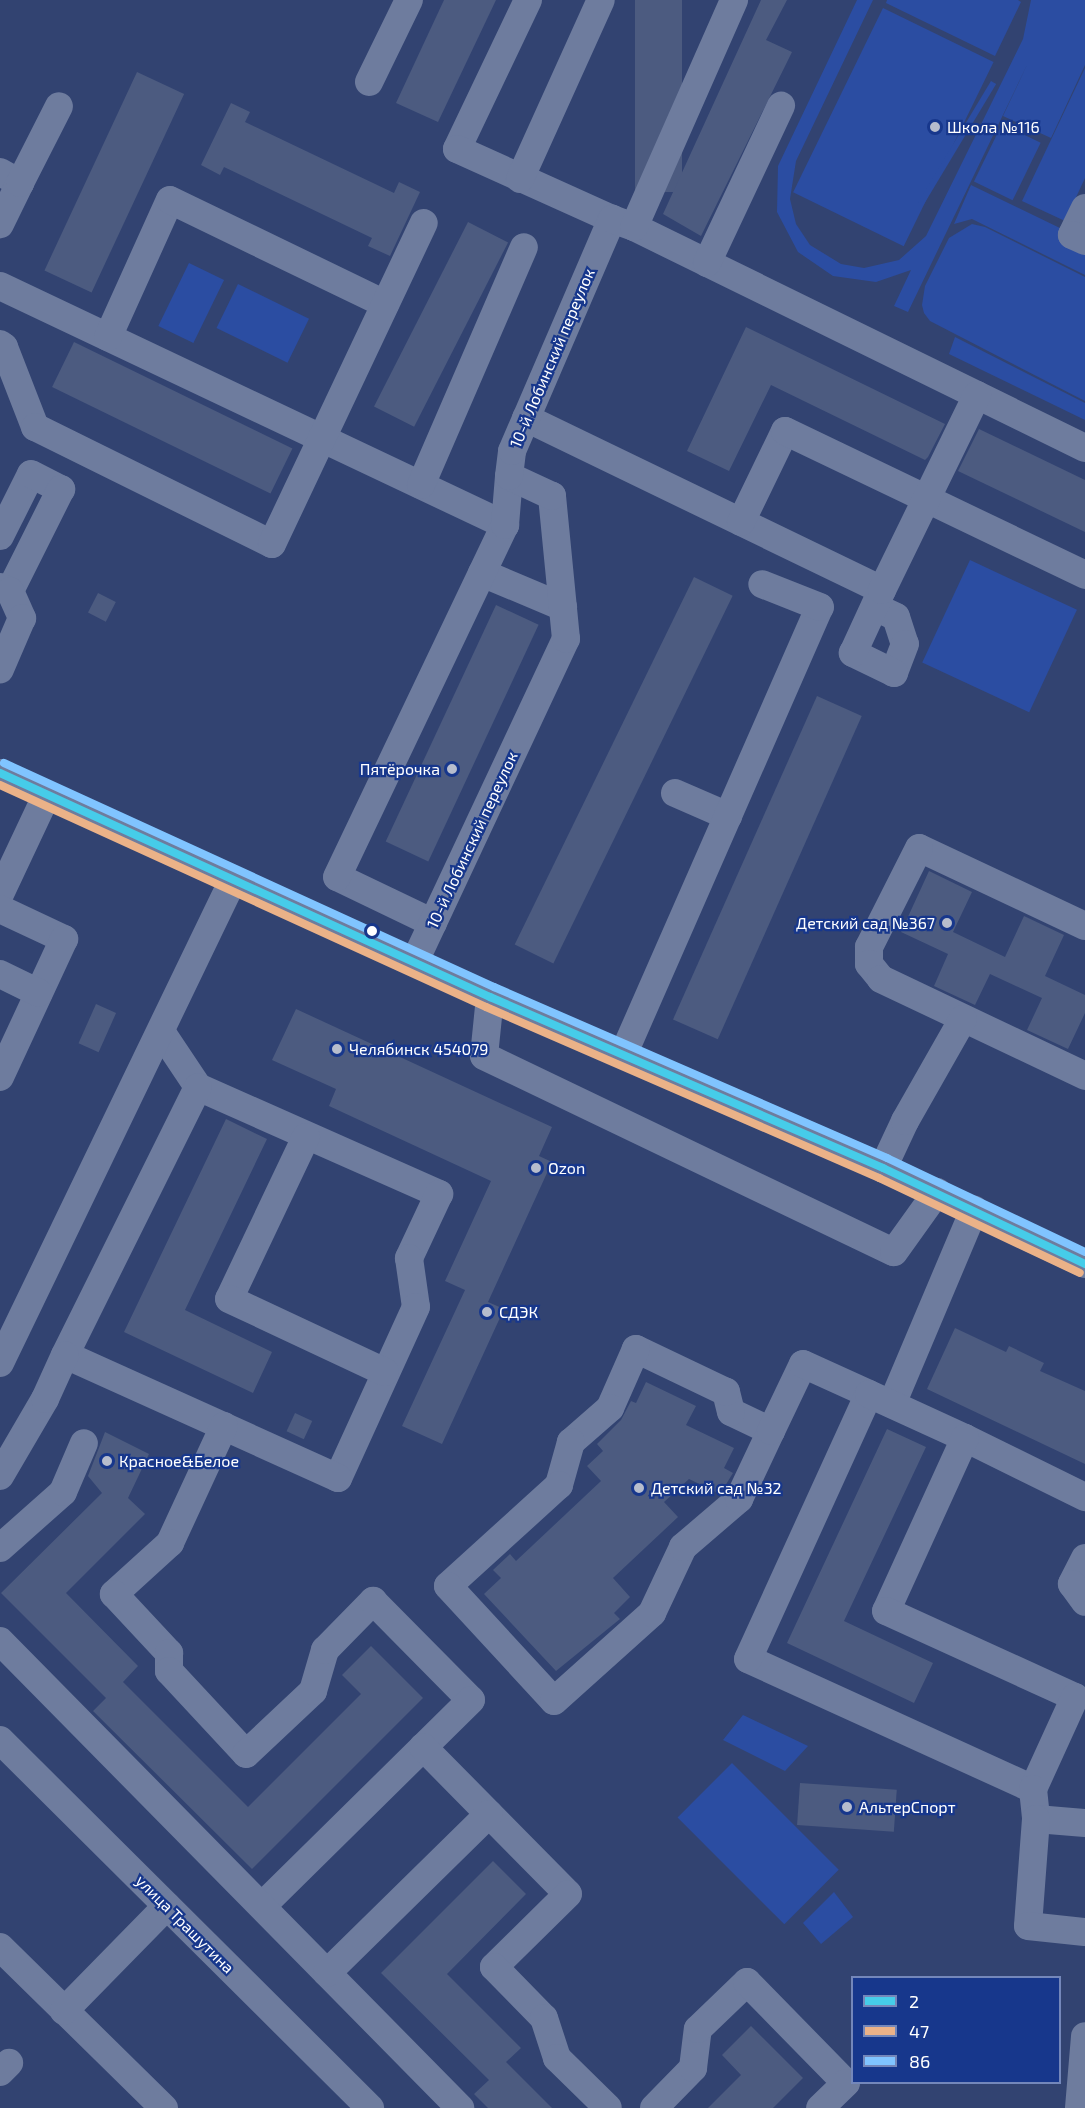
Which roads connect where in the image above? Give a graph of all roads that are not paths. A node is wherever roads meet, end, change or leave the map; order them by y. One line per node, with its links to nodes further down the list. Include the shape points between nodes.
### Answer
1 (409, 0): 5 (street)
2 (528, 0): 9 (street, via 457,149)
3 (601, 0): 9 (street)
4 (734, 0): 12 (street, 10-й Лобинский переулок)
5 (369, 82)
6 (59, 106): 8 (street)
7 (781, 106): 16 (street)
8 (10, 178): 13 (street)
9 (520, 179): 12 (street)
10 (1085, 208): 14 (street, via 1072,235)
11 (424, 223): 18 (street)
12 (623, 223): 16 (street); 22 (street, 10-й Лобинский переулок)
13 (0, 224)
14 (1085, 241)
15 (524, 247): 26 (street)
16 (707, 262): 21 (street)
17 (0, 286): 19 (street)
18 (385, 304): 19 (street, via 170,200); 23 (street)
19 (108, 337): 23 (street)
20 (0, 344): 23 (street, via 34,427 272,544)
21 (976, 395): 24 (street); 27 (street)
22 (526, 418): 25 (street, 10-й Лобинский переулок, via 512,451); 28 (street)
23 (320, 437): 26 (street)
24 (1085, 448)
25 (509, 476): 29 (street); 35 (street, 10-й Лобинский переулок, via 552,496)
26 (422, 485): 29 (street)
27 (926, 500): 28 (street, via 785,431); 28 (street, via 878,598); 32 (street)
28 (741, 522)
29 (505, 525): 31 (street)
30 (0, 536): 34 (street, via 31,474 61,489)
31 (482, 573): 35 (street); 44 (street, via 337,878)
32 (1085, 575)
33 (762, 584): 40 (street, via 820,607)
34 (5, 589): 36 (street, via 22,618)
35 (563, 608): 44 (street, 10-й Лобинский переулок, via 566,639)
36 (0, 669)
37 (0, 773): 38 (street)
38 (47, 794): 41 (street); 42 (street)
39 (675, 794): 40 (street)
40 (728, 816): 53 (street)
41 (232, 882): 46 (street); 52 (street)
42 (0, 894)
43 (0, 909): 48 (street, via 64,939)
44 (433, 923): 46 (street, 10-й Лобинский переулок)
45 (1085, 926): 50 (street, via 919,848 869,946 869,964 881,979)
46 (415, 961): 49 (street)
47 (0, 974): 48 (street)
48 (39, 993): 51 (street)
49 (490, 997): 53 (street); 59 (street, via 484,1056 894,1252)
50 (963, 1019): 54 (street); 58 (street)
51 (10, 1028): 55 (street)
52 (162, 1034): 56 (street); 63 (street)
53 (623, 1055): 58 (street)
54 (1085, 1076)
55 (0, 1077)
56 (198, 1087): 57 (street); 62 (street)
57 (306, 1137): 64 (street, via 439,1194 409,1258 416,1308); 64 (street, via 229,1299)
58 (883, 1168): 59 (street)
59 (937, 1192): 60 (street)
60 (974, 1210): 61 (street); 65 (street)
61 (1085, 1264)
62 (65, 1355): 66 (street); 70 (street, via 45,1399)
63 (0, 1363)
64 (385, 1372): 66 (street, via 338,1478)
65 (880, 1399): 67 (street, via 802,1364); 68 (street); 79 (street, via 748,1659)
66 (224, 1426): 78 (street, via 170,1543 114,1594 169,1653 169,1671 246,1754 313,1691 325,1650 373,1602 471,1700)
67 (771, 1431): 67 (street, via 739,1499 683,1547 652,1613 554,1701 448,1586 559,1485 571,1442 610,1408 636,1349 726,1392 731,1412)
68 (965, 1438): 71 (street); 76 (street, via 886,1611)
69 (84, 1443): 72 (street, via 63,1492)
70 (0, 1476)
71 (1085, 1497)
72 (0, 1548)
73 (1085, 1558): 74 (street, via 1072,1584)
74 (1085, 1602)
75 (0, 1641): 84 (street)
76 (1080, 1687): 79 (street)
77 (0, 1740): 83 (street, улица Трашутина)
78 (423, 1747): 80 (street); 84 (street)
79 (1033, 1789): 81 (street)
80 (489, 1814): 87 (street); 93 (street, via 568,1894 494,1967 544,2019 557,2058)
81 (1036, 1820): 82 (street); 85 (street, via 1028,1926)
82 (1085, 1823)
83 (167, 1906): 88 (street); 91 (street, улица Трашутина)
84 (262, 1906): 87 (street)
85 (1085, 1932)
86 (0, 1947): 88 (street)
87 (327, 1973): 92 (street)
88 (64, 2011): 90 (street)
89 (1085, 2036): 96 (street)
90 (164, 2108)
91 (370, 2108)
92 (460, 2108)
93 (608, 2108)
94 (654, 2108): 95 (street, via 693,2068 698,2029 747,1982 846,2083)
95 (820, 2108)
96 (1079, 2108)

